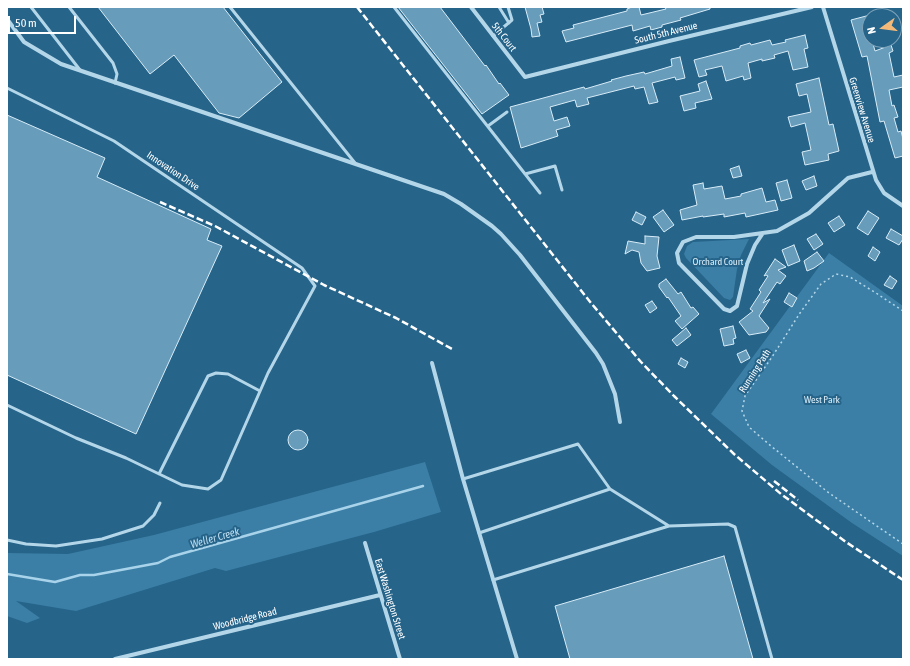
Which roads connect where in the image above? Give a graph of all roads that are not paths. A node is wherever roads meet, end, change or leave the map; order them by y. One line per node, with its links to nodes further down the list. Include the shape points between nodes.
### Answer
1 (31, 7): 13 (lane)
2 (69, 7): 15 (lane, via 113,63 117,74)
3 (230, 7): 19 (lane)
4 (394, 7): 18 (lane)
5 (471, 7): 12 (street, 5th Court)
6 (499, 7): 11 (lane)
7 (508, 7): 11 (lane, via 512,20)
8 (812, 7): 14 (street, South 5th Avenue)
9 (823, 7): 20 (street, Greenview Avenue)
10 (7, 19): 13 (street, via 24,42 61,64)
11 (509, 23): 12 (lane)
12 (493, 36): 14 (street, 5th Court)
13 (81, 71): 15 (street)
14 (524, 77)
15 (115, 83): 19 (street)
16 (8, 88): 27 (lane, Innovation Drive, via 114,141 302,268 315,286)
17 (507, 112): 18 (lane)
18 (488, 126): 21 (lane)
19 (355, 164): 29 (street, via 444,194 502,234 596,352 615,394)
20 (872, 172): 24 (street, Greenview Avenue, via 884,193); 25 (street, via 848,178 809,213 777,231)
21 (525, 174): 22 (lane, via 554,166); 23 (lane)
22 (562, 190)
23 (540, 193)
24 (903, 205)
25 (763, 233): 25 (street, via 747,264 737,306 730,311 724,309 678,263 678,253 683,242 696,237 734,237)
26 (432, 362): 31 (street)
27 (260, 391): 30 (lane, via 221,480 208,489 182,485); 30 (lane, via 228,374 216,373 208,376)
28 (7, 405): 30 (lane)
29 (620, 422)
30 (159, 474)
31 (463, 479): 32 (lane, via 578,444); 35 (street)
32 (610, 489): 34 (lane); 35 (lane)
33 (160, 503): 36 (lane, via 154,515 143,526 102,539 56,546)
34 (669, 526): 38 (lane); 43 (lane, via 728,524 735,527)
35 (479, 533): 38 (street)
36 (7, 540)
37 (365, 543): 39 (street, East Washington Street)
38 (493, 580): 42 (street)
39 (380, 595): 40 (street, Woodbridge Road); 41 (street, East Washington Street)
40 (115, 659)
41 (400, 659)
42 (517, 659)
43 (772, 659)

